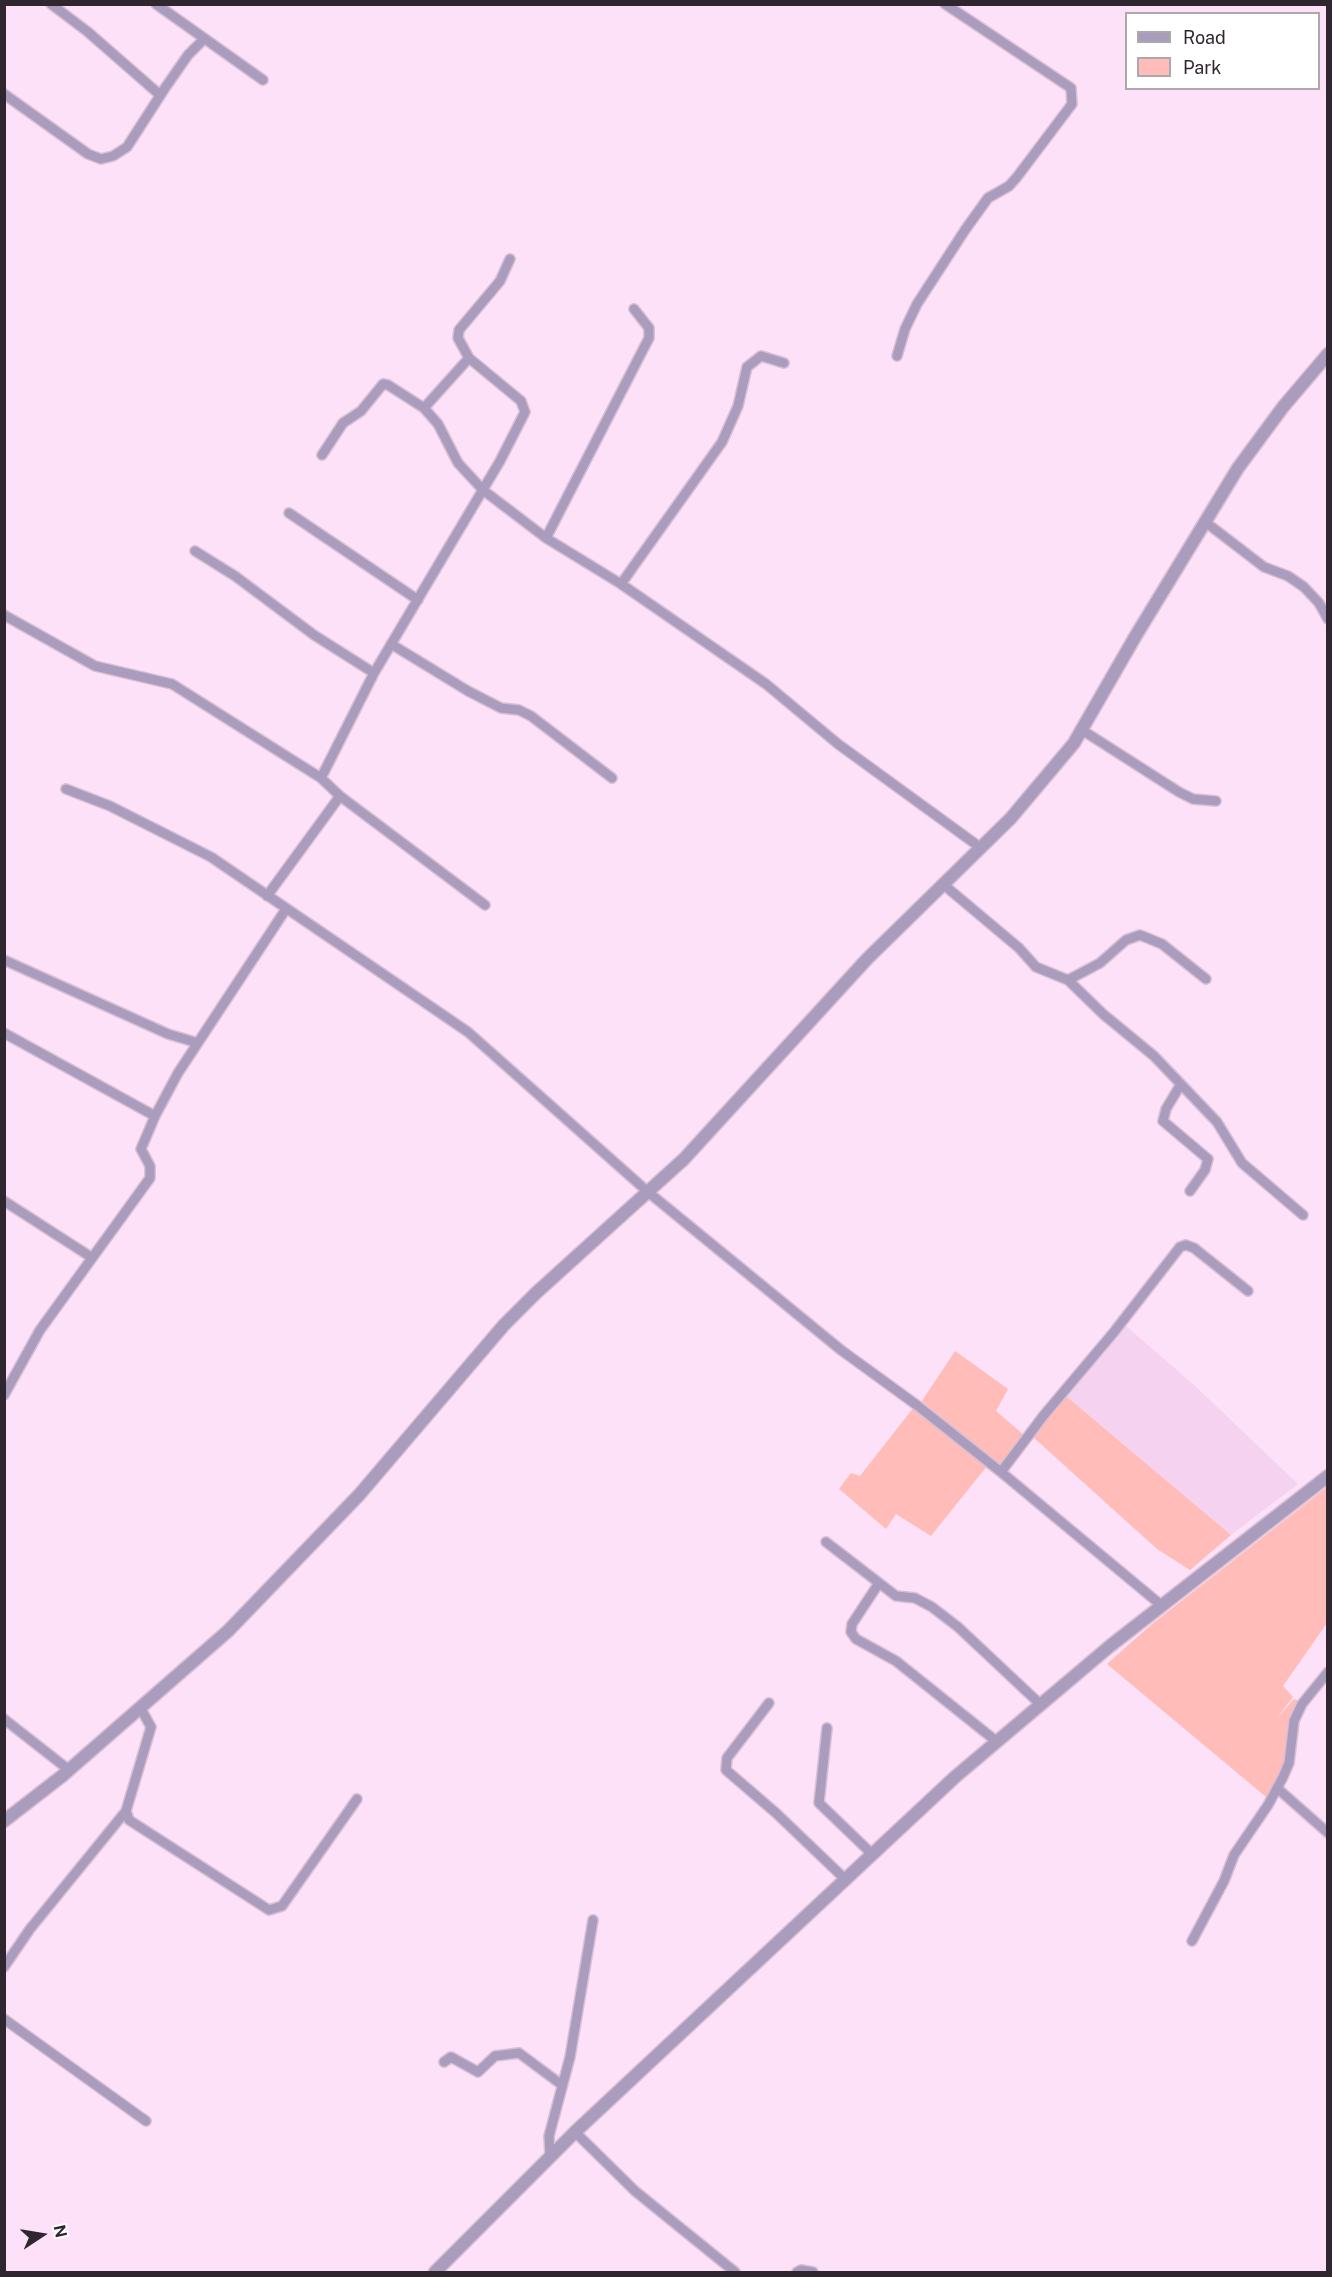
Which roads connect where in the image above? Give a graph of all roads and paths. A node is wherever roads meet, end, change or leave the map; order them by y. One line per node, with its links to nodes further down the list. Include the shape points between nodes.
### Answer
1 (51, 4): 7 (street)
2 (156, 4): 4 (street)
3 (945, 4): 11 (street, via 1071,88 1072,104 1017,177 988,198 965,230 917,304)
4 (204, 39): 5 (street); 7 (street)
5 (263, 80)
6 (4, 94): 7 (street, via 88,154 101,159 127,147)
7 (160, 95)
8 (510, 259): 12 (street, via 500,281 459,330 458,338)
9 (634, 309): 19 (street, via 649,328 649,338)
10 (1328, 354): 18 (street, via 1282,407)
11 (897, 356)
12 (469, 358): 14 (street); 16 (street, via 524,406 518,430)
13 (784, 363): 21 (street, via 761,356 747,367 738,406 722,442)
14 (424, 408): 15 (street, via 382,384 361,411 343,423); 16 (street, via 438,424 458,462)
15 (322, 455)
16 (483, 490): 19 (street); 22 (street)
17 (289, 513): 22 (street)
18 (1204, 521): 24 (street, via 1264,567 1304,587); 27 (street)
19 (546, 538): 21 (street)
20 (195, 551): 26 (street)
21 (621, 584): 33 (street, via 766,684 838,744)
22 (418, 600): 25 (street)
23 (4, 615): 28 (street, via 94,666 172,684)
24 (1328, 619)
25 (391, 644): 26 (street); 29 (street, via 484,700 531,716)
26 (374, 673): 28 (street)
27 (1082, 730): 32 (street, via 1179,792 1193,799); 33 (street, via 1040,784)
28 (321, 778): 31 (street)
29 (612, 778)
30 (66, 789): 35 (street, via 110,806 211,857)
31 (340, 796): 35 (street); 36 (street)
32 (1216, 801)
33 (981, 848): 34 (street)
34 (944, 885): 40 (street, via 1020,948 1036,967); 46 (street, via 860,967 714,1127)
35 (267, 896): 37 (street)
36 (485, 905)
37 (286, 909): 42 (street); 46 (street, via 468,1032)
38 (4, 960): 42 (street, via 168,1034)
39 (1206, 979): 40 (street, via 1162,944 1140,935 1126,940 1100,963)
40 (1068, 980): 43 (street)
41 (4, 1033): 44 (street)
42 (198, 1043): 44 (street)
43 (1181, 1084): 45 (street, via 1163,1120 1208,1159); 48 (street, via 1217,1122 1242,1163)
44 (155, 1116): 49 (street, via 141,1149 152,1172 150,1178)
45 (1190, 1191)
46 (648, 1192): 52 (street, via 841,1350); 60 (street, via 504,1325 359,1495 228,1631)
47 (4, 1201): 49 (street)
48 (1303, 1215)
49 (91, 1257): 51 (street, via 40,1330)
50 (1248, 1292): 52 (street, via 1194,1248 1180,1247)
51 (4, 1395)
52 (1001, 1472): 56 (street)
53 (1328, 1476): 56 (street)
54 (826, 1542): 55 (street)
55 (879, 1583): 59 (street, via 896,1596 915,1598 932,1607); 63 (street, via 852,1624 856,1639 896,1661)
56 (1161, 1605): 59 (street)
57 (1328, 1672): 65 (street, via 1302,1704 1294,1721 1289,1763)
58 (769, 1703): 71 (street, via 728,1758 726,1770)
59 (1040, 1704): 63 (street)
60 (141, 1709): 64 (street); 67 (street, via 151,1727)
61 (4, 1719): 64 (street)
62 (827, 1728): 70 (street, via 819,1803)
63 (996, 1741): 70 (street)
64 (69, 1770): 68 (street)
65 (1277, 1788): 69 (street); 73 (street, via 1234,1855)
66 (357, 1799): 67 (street, via 282,1906 269,1910 129,1820)
67 (126, 1811): 74 (street)
68 (4, 1821)
69 (1328, 1833)
70 (872, 1854): 71 (street)
71 (846, 1880): 79 (street)
72 (593, 1920): 77 (street)
73 (1192, 1941)
74 (4, 1967)
75 (4, 2019): 78 (street)
76 (444, 2062): 77 (street, via 451,2057 478,2072 495,2056 519,2053)
77 (562, 2085): 80 (street, via 549,2136)
78 (146, 2121)
79 (574, 2132): 80 (street); 82 (street, via 635,2191)
80 (550, 2156): 81 (street)
81 (435, 2272)
82 (735, 2272)
83 (797, 2272): 84 (street)
84 (813, 2272)

